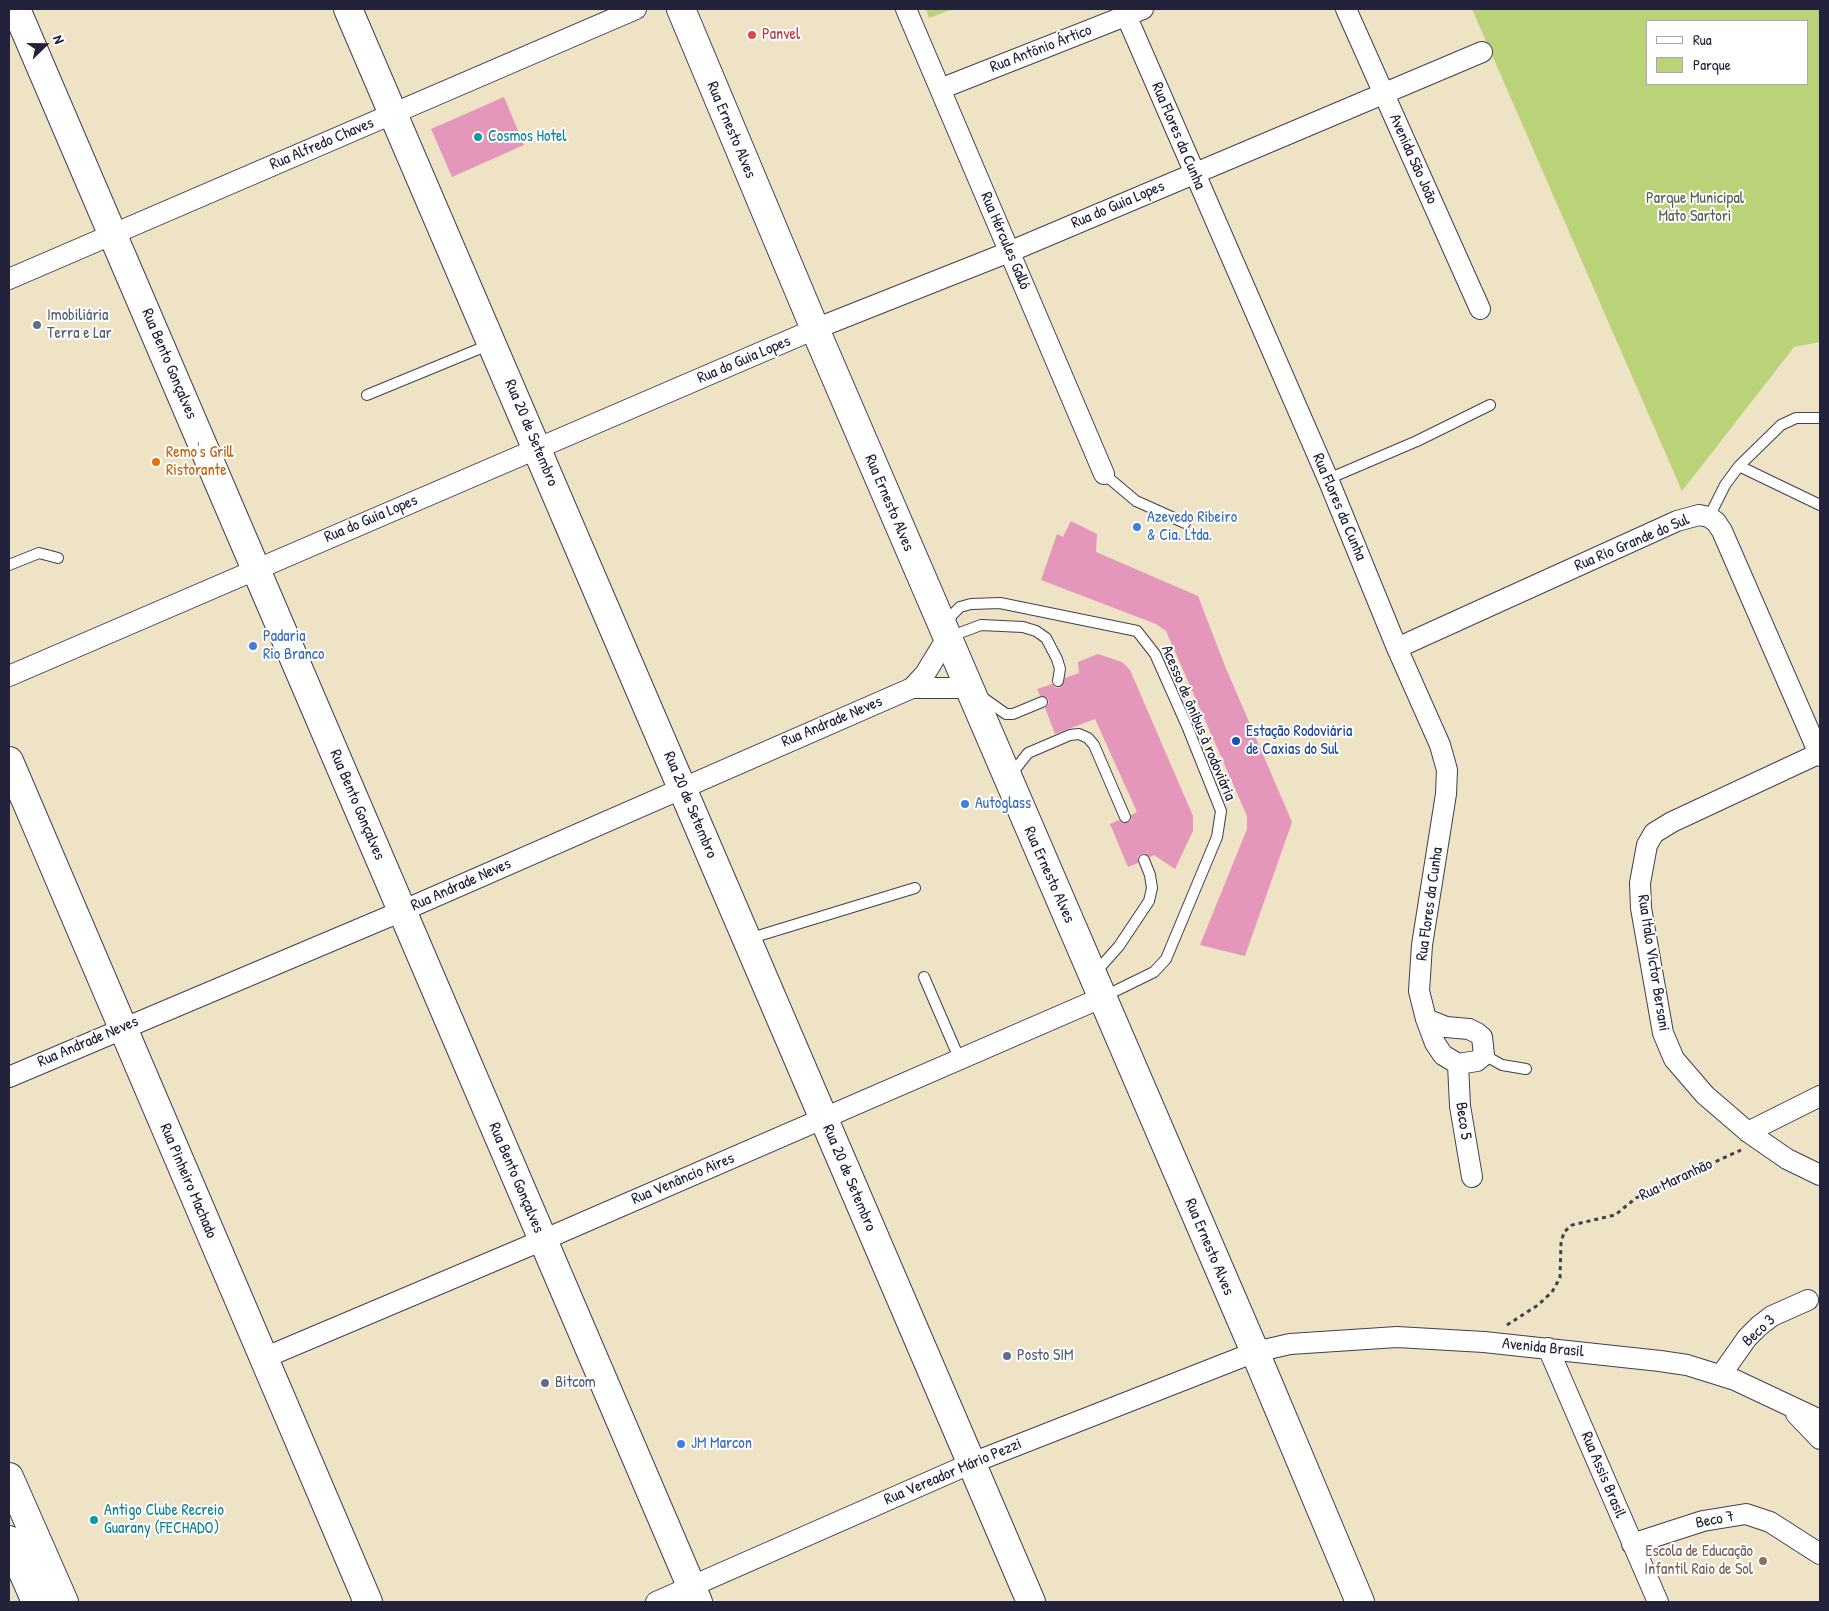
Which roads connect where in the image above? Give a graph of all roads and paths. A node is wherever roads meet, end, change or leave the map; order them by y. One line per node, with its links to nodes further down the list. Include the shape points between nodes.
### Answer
1 (16, 9): 13 (street, Rua Bento Gonçalves)
2 (348, 9): 11 (street, Rua 20 de Setembro)
3 (636, 9): 11 (street, Rua Alfredo Chaves)
4 (681, 9): 17 (street, Rua Ernesto Alves)
5 (906, 9): 9 (street, Rua Hércules Galló)
6 (1346, 9): 10 (street, Avenida São João)
7 (1135, 12): 9 (street, Rua Antônio Ártico); 12 (street, Rua Flores da Cunha)
8 (1482, 52): 10 (street, Rua do Guia Lopes)
9 (940, 89): 14 (street, Rua Hércules Galló)
10 (1383, 92): 12 (street, Rua do Guia Lopes); 16 (street, Avenida São João)
11 (394, 113): 13 (street, Rua Alfredo Chaves); 18 (street, Rua 20 de Setembro)
12 (1194, 174): 14 (street, Rua do Guia Lopes); 25 (street, Rua Flores da Cunha)
13 (113, 234): 15 (street, Rua Alfredo Chaves); 31 (street, Rua Bento Gonçalves)
14 (1009, 252): 17 (street, Rua do Guia Lopes); 24 (street, Rua Hércules Galló)
15 (9, 279)
16 (1480, 310)
17 (815, 329): 22 (street, Rua do Guia Lopes); 32 (street, Rua Ernesto Alves)
18 (492, 344): 19 (lane); 22 (street, Rua 20 de Setembro)
19 (367, 395)
20 (1490, 405): 25 (lane)
21 (1820, 418): 23 (lane, via 1796,418 1781,425)
22 (537, 448): 31 (street, Rua do Guia Lopes); 42 (street, Rua 20 de Setembro)
23 (1739, 466): 26 (lane); 27 (lane)
24 (1104, 474): 28 (lane, via 1136,501)
25 (1328, 479): 33 (street, Rua Flores da Cunha)
26 (1820, 505)
27 (1709, 517): 33 (street, Rua Rio Grande do Sul, via 1699,515 1677,521); 39 (street, Rua Rio Grande do Sul, via 1722,531)
28 (1185, 523)
29 (58, 558): 30 (lane, via 39,553)
30 (9, 565)
31 (256, 568): 34 (street, Rua do Guia Lopes); 46 (street, Rua Bento Gonçalves)
32 (947, 638): 35 (lane, via 981,625 1023,627 1036,631 1046,638 1057,659 1060,669); 36 (street, Rua Andrade Neves, via 926,674); 37 (street, Rua Ernesto Alves); 49 (lane, Acesso de ônibus à rodoviária, via 952,615 960,607 972,604 1000,603 1137,631 1155,654 1187,726 1221,810 1217,837 1166,959 1154,972)
33 (1397, 648): 50 (street, Rua Flores da Cunha, via 1440,745 1447,770 1422,945 1420,991)
34 (9, 676)
35 (1058, 681)
36 (912, 688): 37 (street, Rua Andrade Neves); 42 (street, Rua Andrade Neves)
37 (969, 688): 38 (lane, via 1006,714); 41 (street, Rua Ernesto Alves)
38 (1042, 702)
39 (1820, 754): 59 (street, Rua Italo Victor Bersani, via 1654,833 1642,863 1641,908 1662,1033 1674,1059 1688,1078)
40 (9, 761): 51 (street, Rua Pinheiro Machado)
41 (1007, 779): 43 (lane, via 1028,753 1079,734 1094,745); 49 (street, Rua Ernesto Alves)
42 (682, 788): 46 (street, Rua Andrade Neves); 47 (street, Rua 20 de Setembro)
43 (1125, 817)
44 (1144, 860): 49 (lane, via 1152,888 1149,901)
45 (915, 888): 47 (lane)
46 (402, 911): 51 (street, Rua Andrade Neves); 62 (street, Rua Bento Gonçalves)
47 (747, 939): 58 (street, Rua 20 de Setembro)
48 (924, 976): 53 (lane)
49 (1097, 987): 53 (street, Rua Venâncio Aires); 66 (street, Rua Ernesto Alves)
50 (1426, 1019): 52 (street, via 1446,1027 1478,1033 1482,1037); 54 (street, Rua Flores da Cunha, via 1443,1055)
51 (123, 1027): 56 (street, Rua Andrade Neves); 67 (street, Rua Pinheiro Machado)
52 (1484, 1055): 54 (street, via 1477,1062); 55 (lane, via 1502,1065)
53 (959, 1058): 58 (street, Rua Venâncio Aires)
54 (1458, 1064): 61 (street, Beco 5, via 1460,1106)
55 (1526, 1068)
56 (9, 1077)
57 (1820, 1096): 59 (street)
58 (824, 1118): 62 (street, Rua Venâncio Aires); 72 (street, Rua 20 de Setembro)
59 (1754, 1137): 60 (street, Rua Italo Victor Bersani); 64 (path, Rua Maranhão, via 1636,1198 1615,1215 1572,1225 1564,1232 1560,1243 1560,1278 1552,1292)
60 (1820, 1176)
61 (1472, 1177)
62 (543, 1240): 67 (street, Rua Venâncio Aires); 77 (street, Rua Bento Gonçalves)
63 (1808, 1300): 68 (street, Beco 3, via 1759,1326)
64 (1484, 1342): 65 (street, Avenida Brasil); 66 (street, Avenida Brasil, via 1363,1338 1290,1344)
65 (1548, 1348): 68 (street, Avenida Brasil, via 1687,1365); 74 (street, Rua Assis Brasil)
66 (1255, 1352): 72 (street, Rua Vereador Mário Pezzi); 83 (street, Rua Ernesto Alves)
67 (264, 1358): 80 (street, Rua Pinheiro Machado)
68 (1721, 1376): 69 (street, Avenida Brasil)
69 (1787, 1404): 70 (street, Avenida Brasil); 71 (street)
70 (1820, 1420)
71 (1820, 1439)
72 (972, 1463): 77 (street, Rua Vereador Mário Pezzi); 82 (street, Rua 20 de Setembro)
73 (9, 1477): 75 (street)
74 (1632, 1544): 76 (street, Beco 7, via 1703,1521 1746,1514 1770,1522); 84 (street, Rua Assis Brasil)
75 (23, 1552): 78 (street); 79 (street)
76 (1820, 1554)
77 (694, 1595): 81 (street, Rua Vereador Mário Pezzi)
78 (36, 1602)
79 (64, 1602)
80 (368, 1602)
81 (656, 1602)
82 (1031, 1602)
83 (1360, 1602)
84 (1658, 1602)

